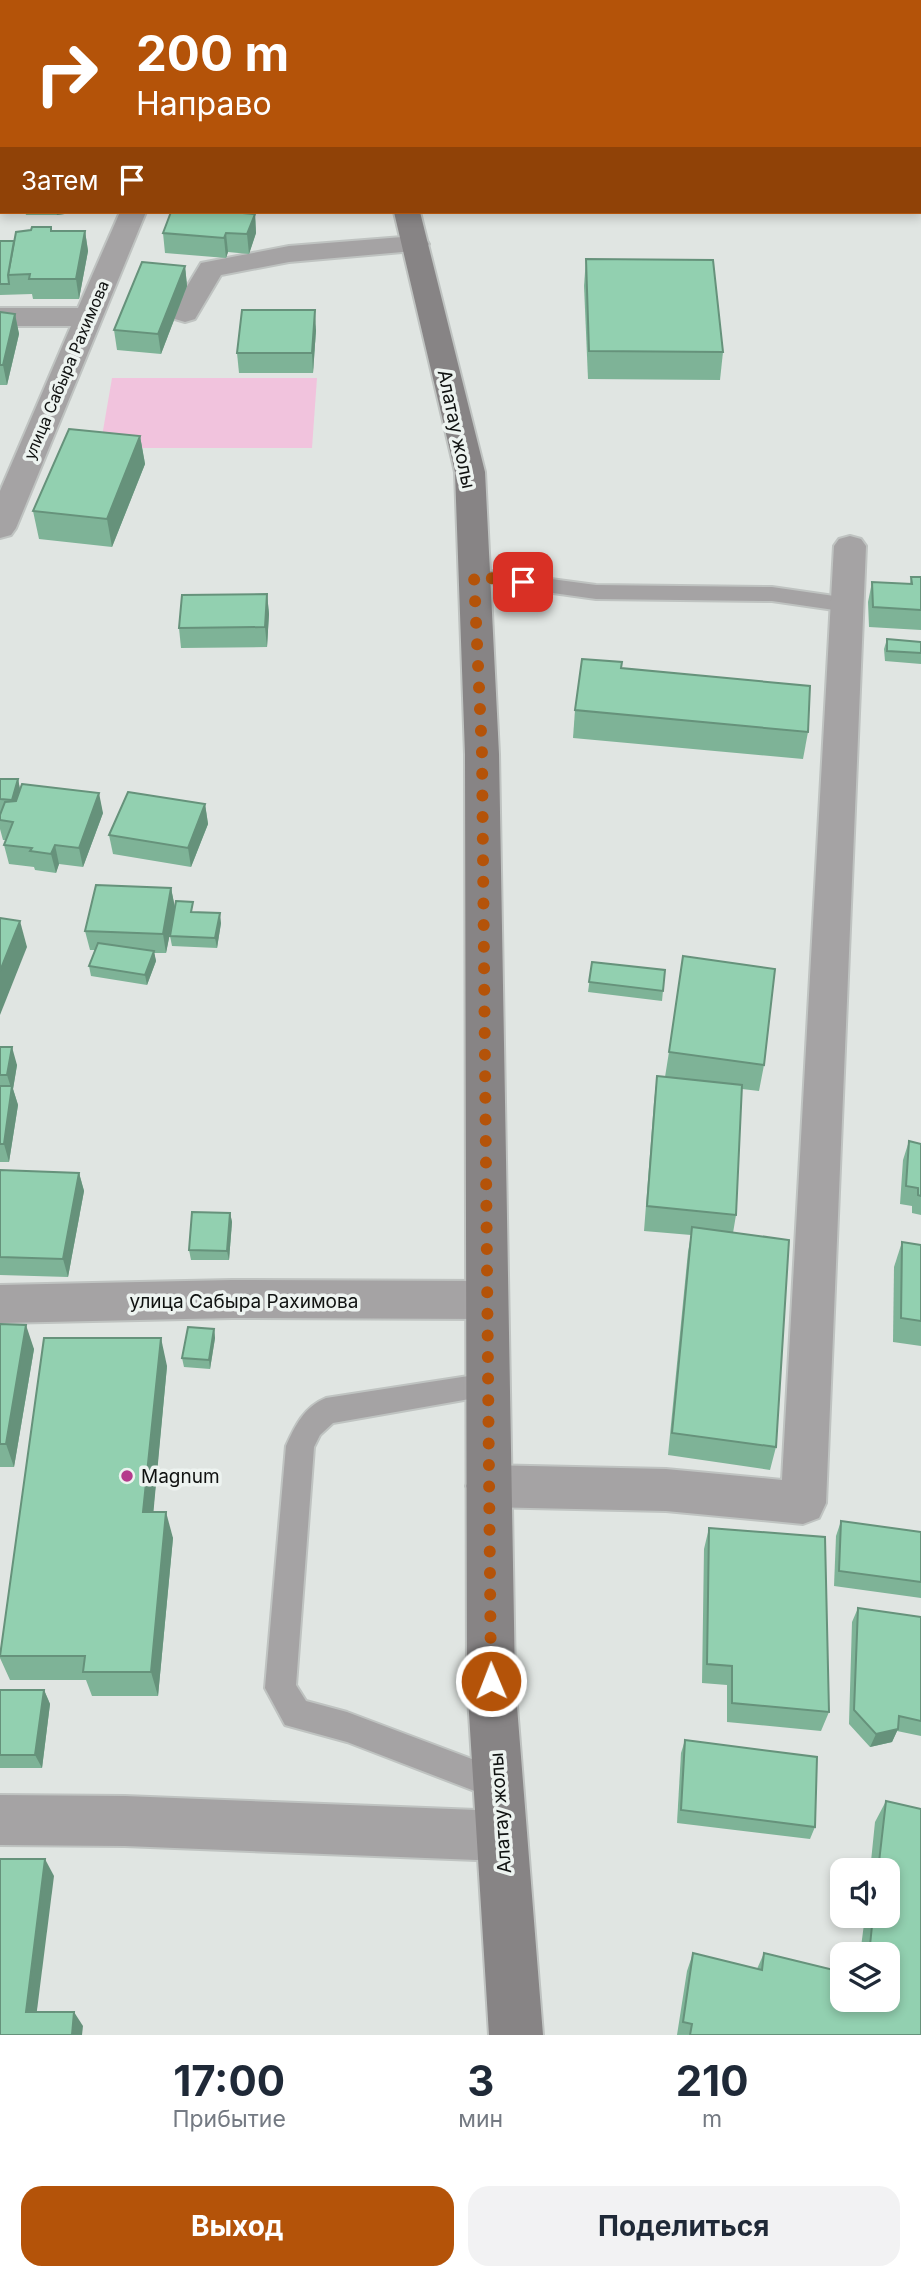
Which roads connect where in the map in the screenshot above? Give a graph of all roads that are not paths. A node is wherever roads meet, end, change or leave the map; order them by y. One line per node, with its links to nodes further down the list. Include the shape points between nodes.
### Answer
1 (132, 214): 6 (street, улица Сабыра Рахимова)
2 (408, 214): 3 (main road, Алатау жолы)
3 (415, 244): 4 (street, via 289,254 211,269); 9 (main road, Алатау жолы, via 470,472)
4 (186, 313)
5 (0, 317): 6 (street)
6 (89, 317): 7 (street, улица Сабыра Рахимова)
7 (4, 511)
8 (850, 546): 10 (street)
9 (474, 576): 10 (lane, via 596,592 772,594); 11 (main road, Алатау жолы, via 482,754)
10 (848, 605): 14 (street, via 803,1503 666,1490)
11 (487, 1300): 12 (street, улица Сабыра Рахимова); 13 (main road, Алатау жолы)
12 (0, 1304)
13 (488, 1385): 14 (main road, Алатау жолы); 15 (lane, via 326,1411 310,1426 300,1446 280,1688 296,1714 347,1727)
14 (489, 1486): 15 (main road, Алатау жолы, via 491,1681)
15 (498, 1784): 17 (main road, Алатау жолы)
16 (0, 1820): 17 (street, via 102,1818)
17 (502, 1836): 18 (main road, Алатау жолы)
18 (516, 2035)

